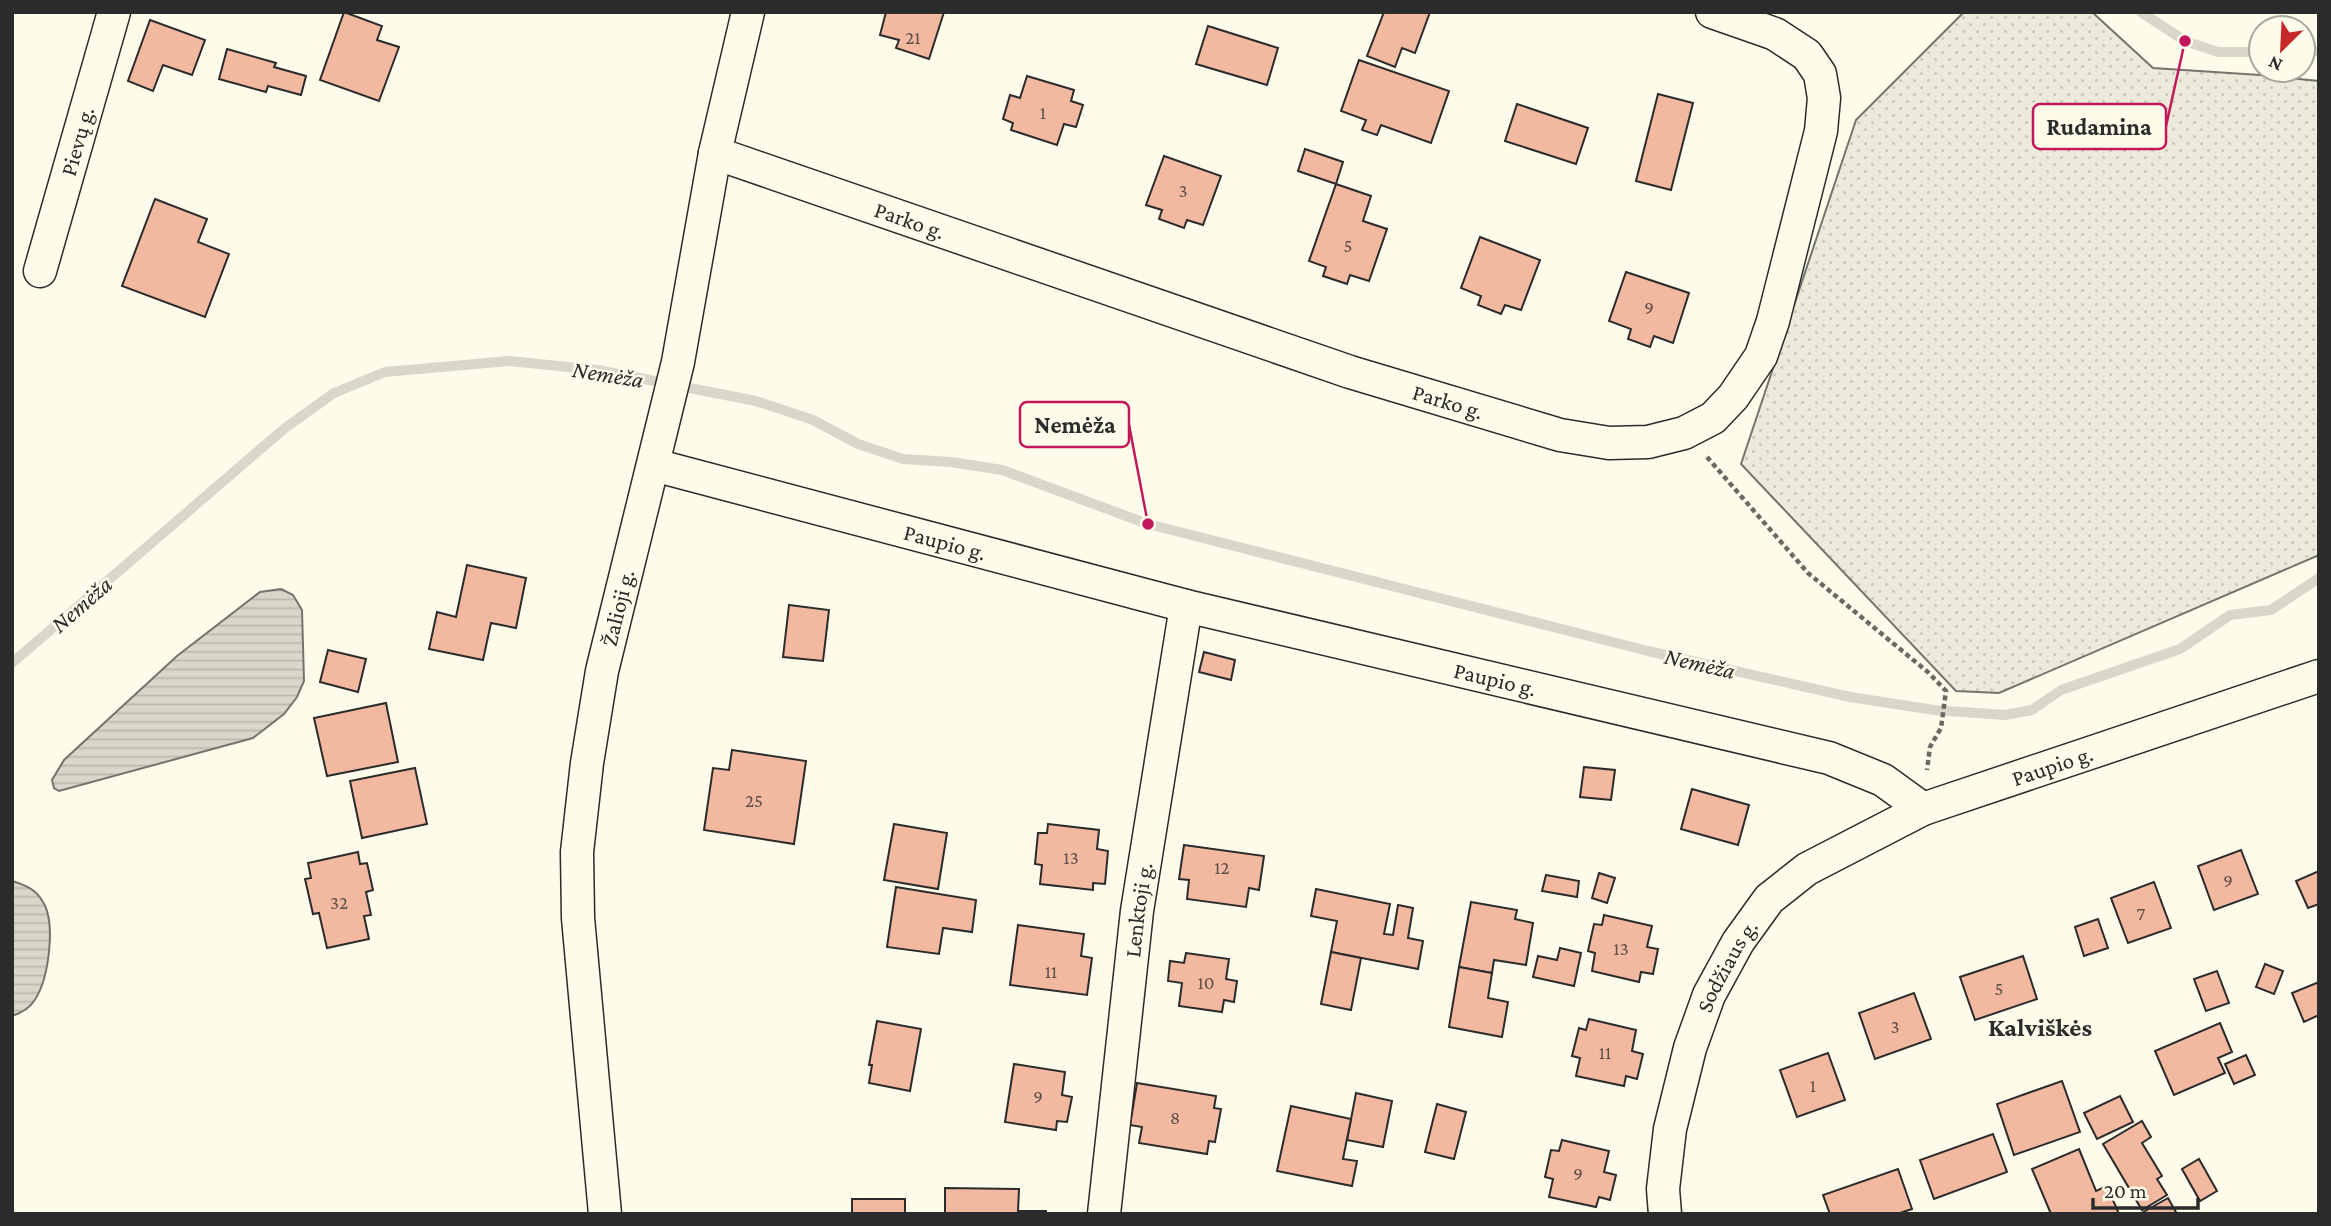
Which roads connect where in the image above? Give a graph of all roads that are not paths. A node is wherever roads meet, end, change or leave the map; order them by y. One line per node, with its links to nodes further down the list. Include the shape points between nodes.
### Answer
1 (114, 12): 5 (street, Pievų g.)
2 (748, 12): 4 (street, Žalioji g.)
3 (1712, 12): 4 (street, Parko g., via 1775,34 1807,55 1820,74 1825,97 1818,143 1761,356 1713,418 1684,433 1648,442 1609,443 1560,435 1350,372)
4 (715, 153): 6 (street, Žalioji g., via 678,362)
5 (40, 271)
6 (654, 465): 7 (street, Paupio g.); 10 (street, Žalioji g., via 602,671 577,852 583,994)
7 (1186, 606): 9 (street, Paupio g., via 1829,758 1883,780); 11 (street, Lenktoji g., via 1137,911)
8 (2319, 676): 9 (street, Paupio g.)
9 (1923, 809): 12 (street, Sodžiaus g., via 1807,869 1769,899 1738,942 1709,995 1690,1048 1670,1129)
10 (605, 1214)
11 (1104, 1214)
12 (1665, 1214)

